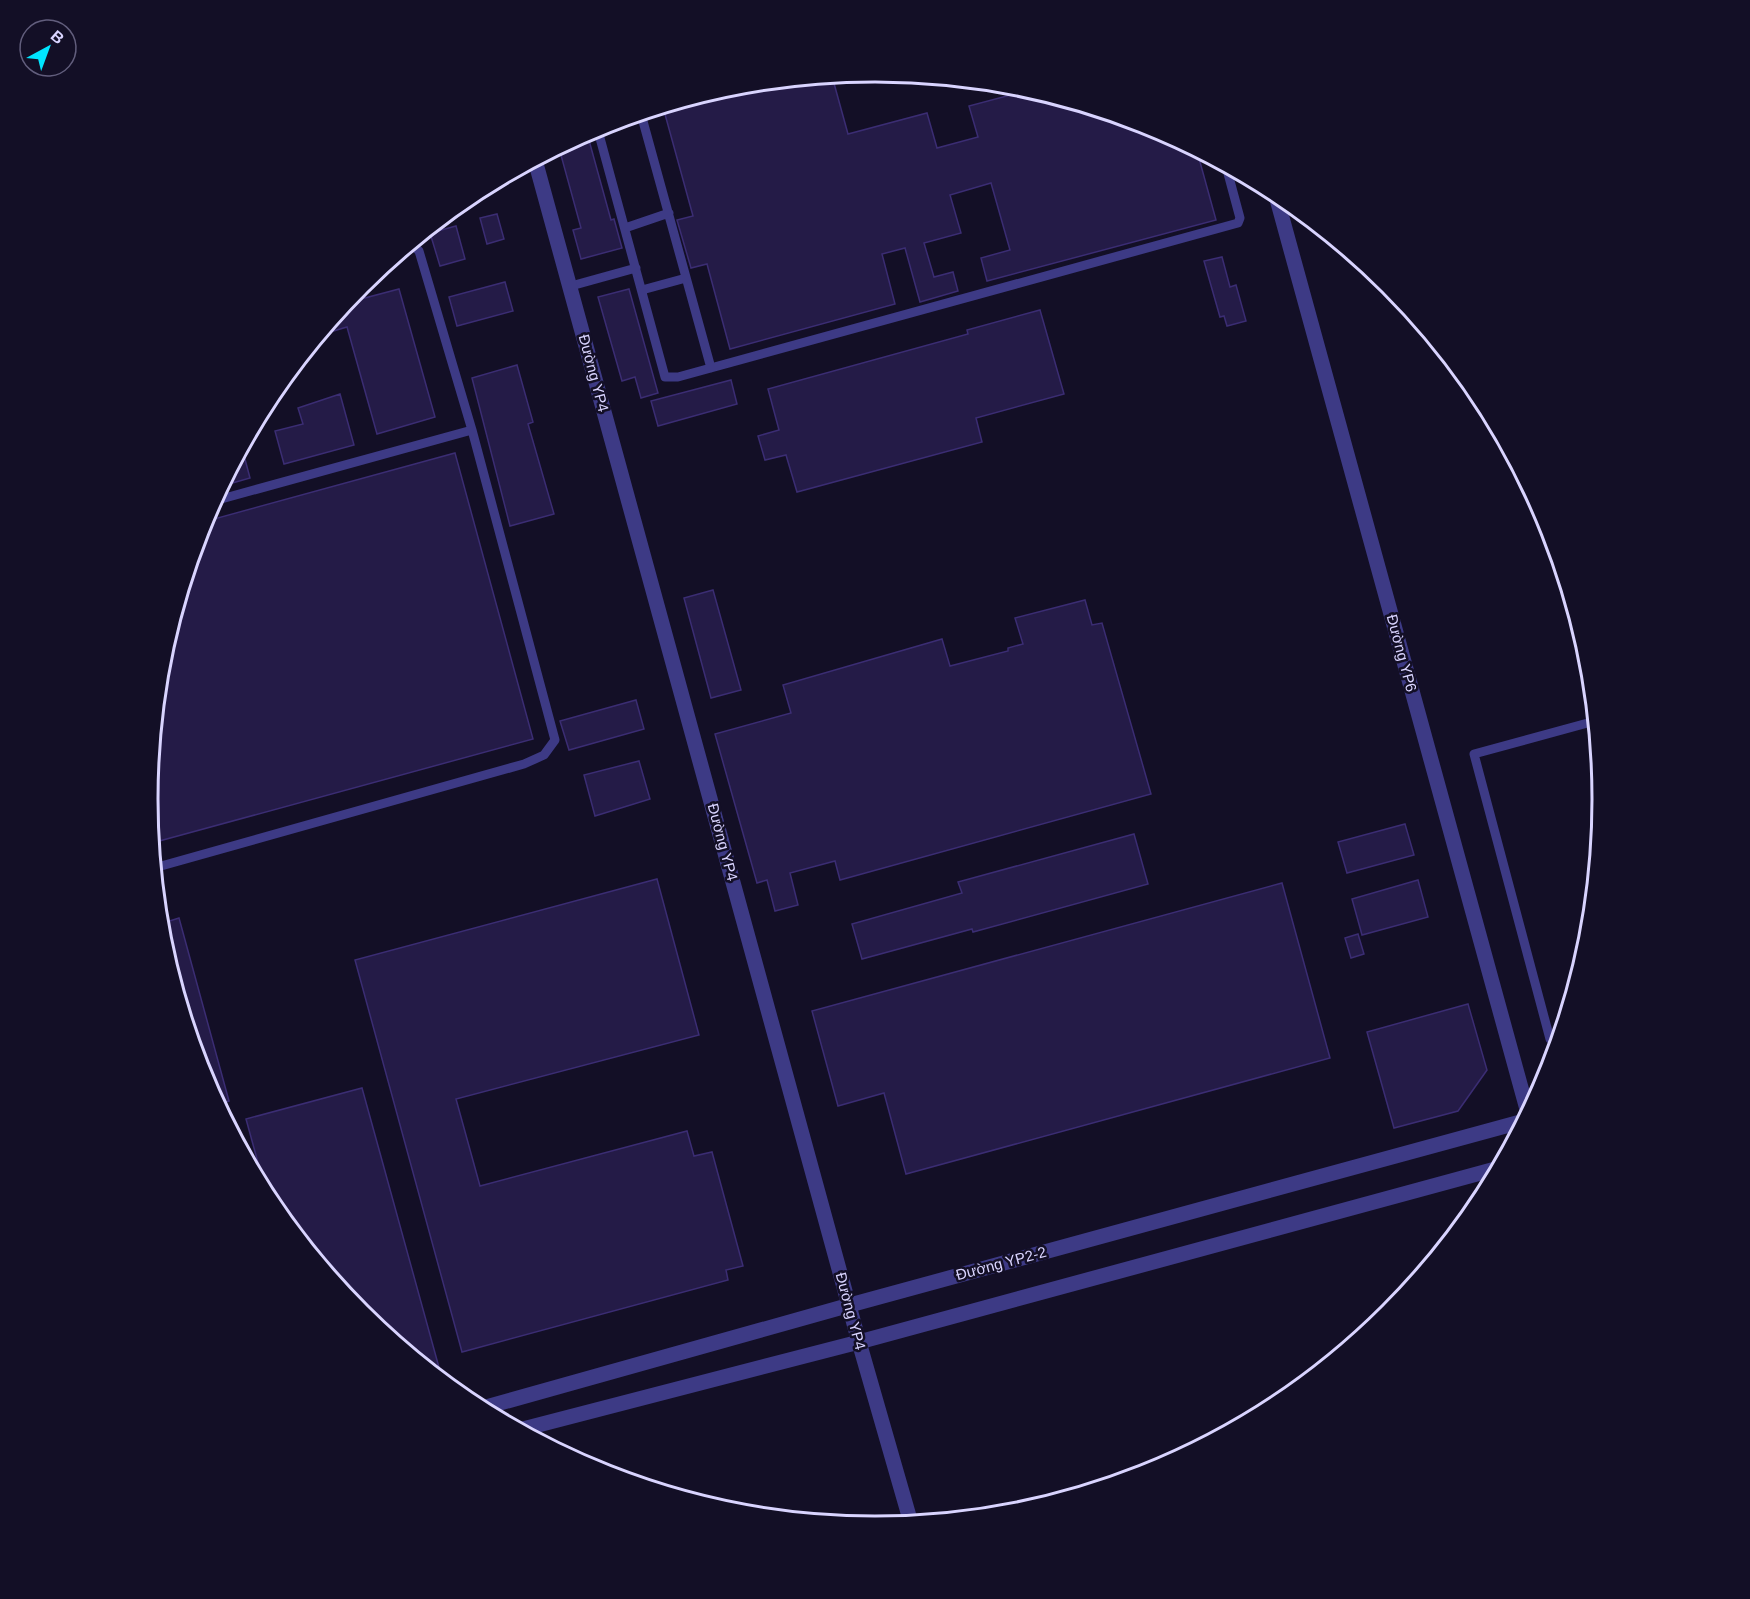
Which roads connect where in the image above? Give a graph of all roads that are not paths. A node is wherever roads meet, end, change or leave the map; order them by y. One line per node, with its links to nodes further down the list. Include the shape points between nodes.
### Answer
1 (643, 122): 6 (lane)
2 (600, 137): 7 (lane)
3 (537, 167): 11 (street, Đường YP4)
4 (1229, 176): 13 (lane, via 1238,223)
5 (1279, 208): 19 (street, Đường YP6)
6 (669, 213): 7 (lane); 10 (lane)
7 (625, 228): 9 (lane)
8 (416, 249): 14 (lane)
9 (636, 268): 11 (lane); 12 (lane)
10 (686, 278): 12 (lane); 13 (lane)
11 (571, 286): 22 (street, Đường YP4)
12 (642, 290): 13 (lane, via 665,377)
13 (711, 368)
14 (472, 430): 15 (lane); 17 (lane, via 555,740 544,755 524,764)
15 (225, 498)
16 (1587, 723): 18 (lane, via 1474,754)
17 (162, 866)
18 (1550, 1039)
19 (1525, 1102)
20 (1514, 1124): 22 (street, Đường YP2-2)
21 (1488, 1171): 23 (street)
22 (850, 1305): 23 (street, Đường YP4); 24 (street, Đường YP2-2)
23 (859, 1342): 25 (street); 26 (street, Đường YP4)
24 (492, 1405)
25 (529, 1427)
26 (909, 1515)

